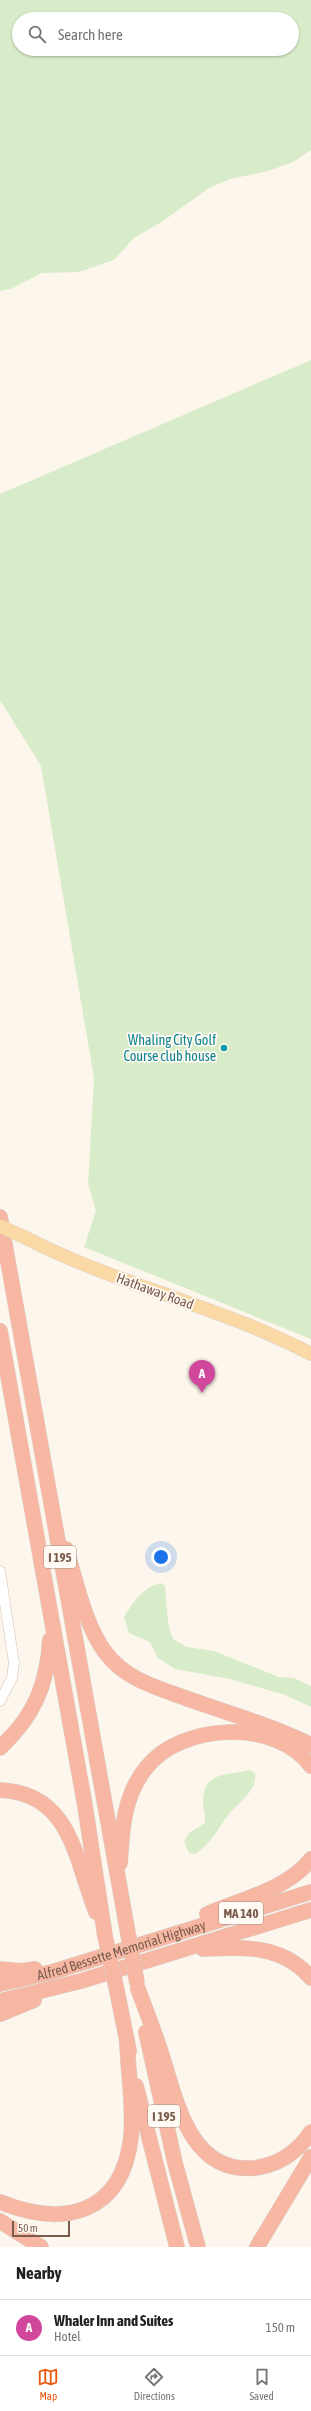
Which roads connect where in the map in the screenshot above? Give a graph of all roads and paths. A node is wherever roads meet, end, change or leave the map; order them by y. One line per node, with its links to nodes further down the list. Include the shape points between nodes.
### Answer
1 (0, 1217): 5 (highway, I 195)
2 (0, 1226): 4 (main road, Hathaway Road, bridge, via 68,1258 221,1315)
3 (0, 1331): 7 (highway, I 195)
4 (311, 1354)
5 (50, 1494): 9 (highway, via 91,1628 117,1666 133,1677 152,1685 266,1725); 15 (highway, I 195)
6 (0, 1571): 8 (street, via 14,1663 12,1678)
7 (50, 1615): 10 (highway, via 47,1662 38,1699 20,1726); 18 (highway, I 195)
8 (1, 1698)
9 (311, 1745)
10 (0, 1748)
11 (311, 1766): 15 (highway, via 300,1755 279,1743 245,1733 199,1736 179,1742 163,1751 138,1780 125,1811 121,1850)
12 (0, 1790): 18 (highway, via 25,1793 38,1799 56,1814 72,1843)
13 (311, 1859): 17 (highway, via 276,1886 197,1919)
14 (311, 1892): 17 (highway, Alfred Bessette Memorial Highway / MA 140)
15 (121, 1898): 25 (highway, I 195, bridge)
16 (311, 1910): 19 (highway, Alfred Bessette Memorial Highway / MA 140)
17 (170, 1934): 20 (highway, Alfred Bessette Memorial Highway / MA 140)
18 (106, 1936): 28 (highway, I 195, bridge)
19 (180, 1950): 22 (highway, via 235,1946 263,1949 293,1962); 23 (highway, Alfred Bessette Memorial Highway / MA 140)
20 (99, 1956): 21 (highway, via 21,1971); 24 (highway, Alfred Bessette Memorial Highway / MA 140, via 33,1977)
21 (0, 1969)
22 (311, 1978)
23 (74, 1982): 26 (highway, Alfred Bessette Memorial Highway / MA 140); 27 (highway)
24 (0, 1984)
25 (137, 1986): 29 (highway, via 182,2117 193,2138 207,2154 230,2166 260,2167 284,2159 301,2145); 35 (highway, I 195, via 164,2117)
26 (0, 2001)
27 (0, 2014)
28 (127, 2042): 31 (highway, via 131,2137 121,2172 109,2190 87,2208 69,2215 35,2214); 34 (highway, I 195)
29 (311, 2132)
30 (311, 2157): 36 (highway)
31 (0, 2202)
32 (0, 2221): 33 (highway)
33 (41, 2247)
34 (177, 2247)
35 (198, 2247)
36 (257, 2247)

